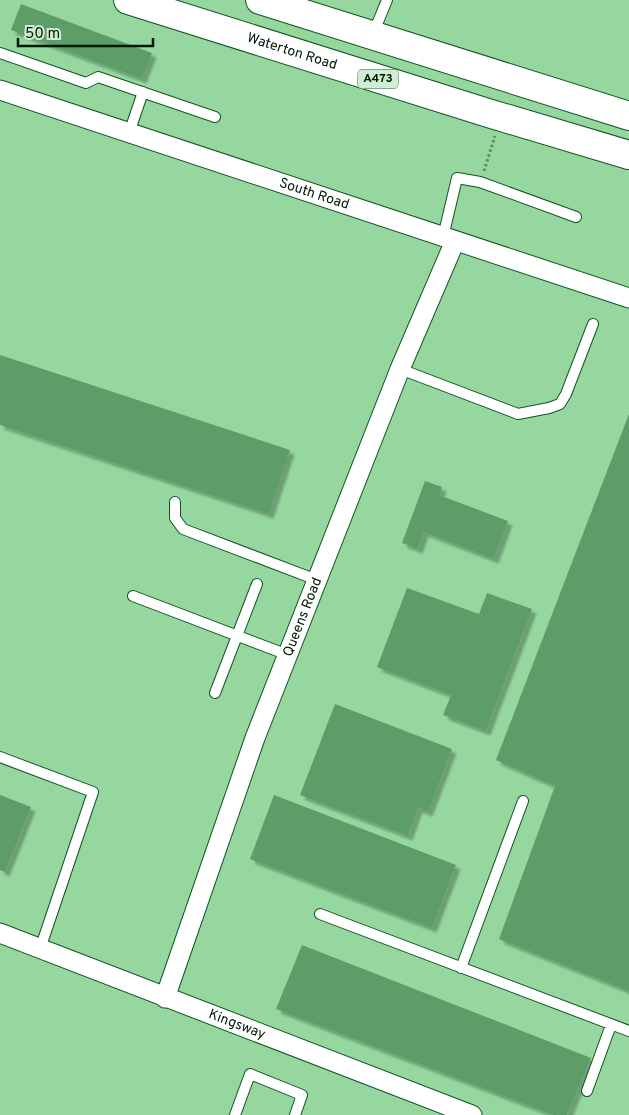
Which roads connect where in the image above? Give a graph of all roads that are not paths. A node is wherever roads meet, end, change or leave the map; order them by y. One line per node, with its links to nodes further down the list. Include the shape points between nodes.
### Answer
1 (128, 0): 11 (main road, Waterton Road / A473)
2 (260, 0): 4 (main road)
3 (388, 0): 4 (lane)
4 (373, 34): 8 (main road)
5 (0, 53): 7 (lane, via 86,83 98,77)
6 (0, 90): 10 (street, South Road)
7 (143, 92): 9 (lane); 10 (lane)
8 (629, 116)
9 (215, 117)
10 (129, 133): 13 (street, South Road)
11 (629, 155)
12 (576, 217): 13 (lane, via 480,182 458,178)
13 (449, 239): 14 (street, South Road); 16 (street, Queens Road)
14 (629, 298)
15 (593, 324): 16 (lane, via 566,394 560,404 549,408 518,414)
16 (400, 369): 18 (street, Queens Road)
17 (175, 502): 18 (lane, via 175,518 183,529)
18 (317, 580): 22 (street, Queens Road)
19 (257, 584): 21 (lane)
20 (132, 596): 21 (lane)
21 (237, 636): 22 (lane); 23 (lane)
22 (288, 655): 31 (street, Queens Road, via 255,738)
23 (215, 692)
24 (0, 757): 28 (lane, via 93,792)
25 (522, 801): 30 (lane)
26 (320, 914): 30 (lane)
27 (0, 933): 28 (street, Kingsway)
28 (40, 949): 29 (street); 31 (street, Kingsway)
29 (0, 950)
30 (461, 968): 32 (lane)
31 (165, 998): 37 (street, Kingsway)
32 (611, 1025): 33 (lane); 34 (lane)
33 (629, 1031)
34 (587, 1091)
35 (235, 1115): 36 (lane, via 250,1074 302,1095)
36 (295, 1115)
37 (472, 1115)

